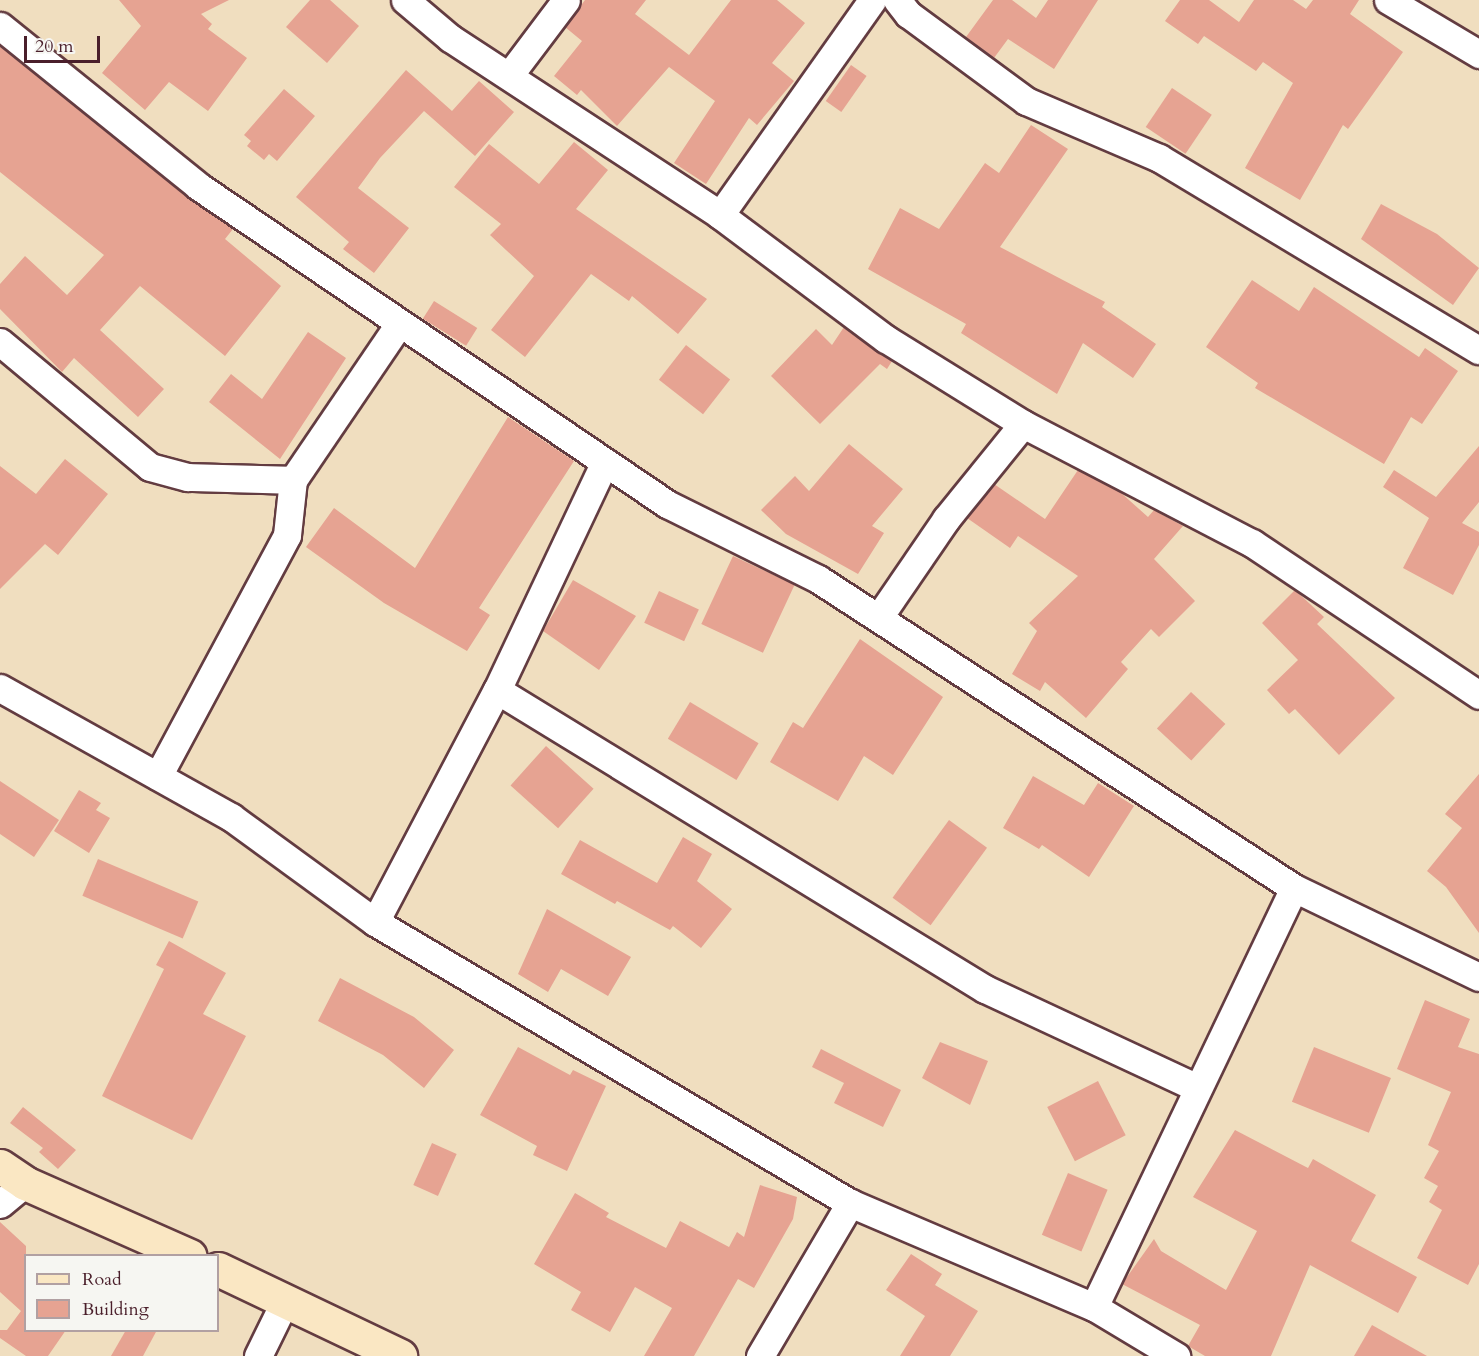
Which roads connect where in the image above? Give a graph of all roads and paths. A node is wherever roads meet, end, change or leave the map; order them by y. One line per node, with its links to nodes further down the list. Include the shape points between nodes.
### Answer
1 (405, 0): 8 (street, via 450,38)
2 (566, 0): 8 (street)
3 (872, 0): 9 (street)
4 (897, 0): 12 (street, via 908,14 1026,101 1159,158)
5 (1388, 0): 7 (street)
6 (0, 26): 10 (street, via 198,186)
7 (1479, 54)
8 (511, 73): 9 (street, via 620,152)
9 (720, 215): 13 (street, via 886,339)
10 (399, 324): 14 (street); 15 (street)
11 (0, 342): 15 (street, via 150,467 188,477)
12 (1479, 350)
13 (1023, 424): 16 (street, via 946,519); 19 (street, via 1252,543)
14 (605, 462): 16 (street, via 668,504 818,579); 18 (street)
15 (293, 480): 20 (street, via 287,535)
16 (879, 617): 21 (street)
17 (0, 688): 20 (street)
18 (497, 690): 22 (street); 24 (street, via 985,989)
19 (1479, 695)
20 (158, 776): 22 (street, via 231,817)
21 (1294, 888): 23 (street); 24 (street)
22 (375, 922): 26 (street)
23 (1479, 978)
24 (1197, 1088): 31 (street)
25 (12, 1174): 27 (street); 28 (street)
26 (850, 1203): 31 (street); 34 (street)
27 (0, 1204)
28 (186, 1254)
29 (219, 1269): 30 (street)
30 (285, 1301): 32 (street); 33 (street)
31 (1094, 1307): 35 (street)
32 (258, 1356)
33 (400, 1356)
34 (760, 1356)
35 (1176, 1356)

